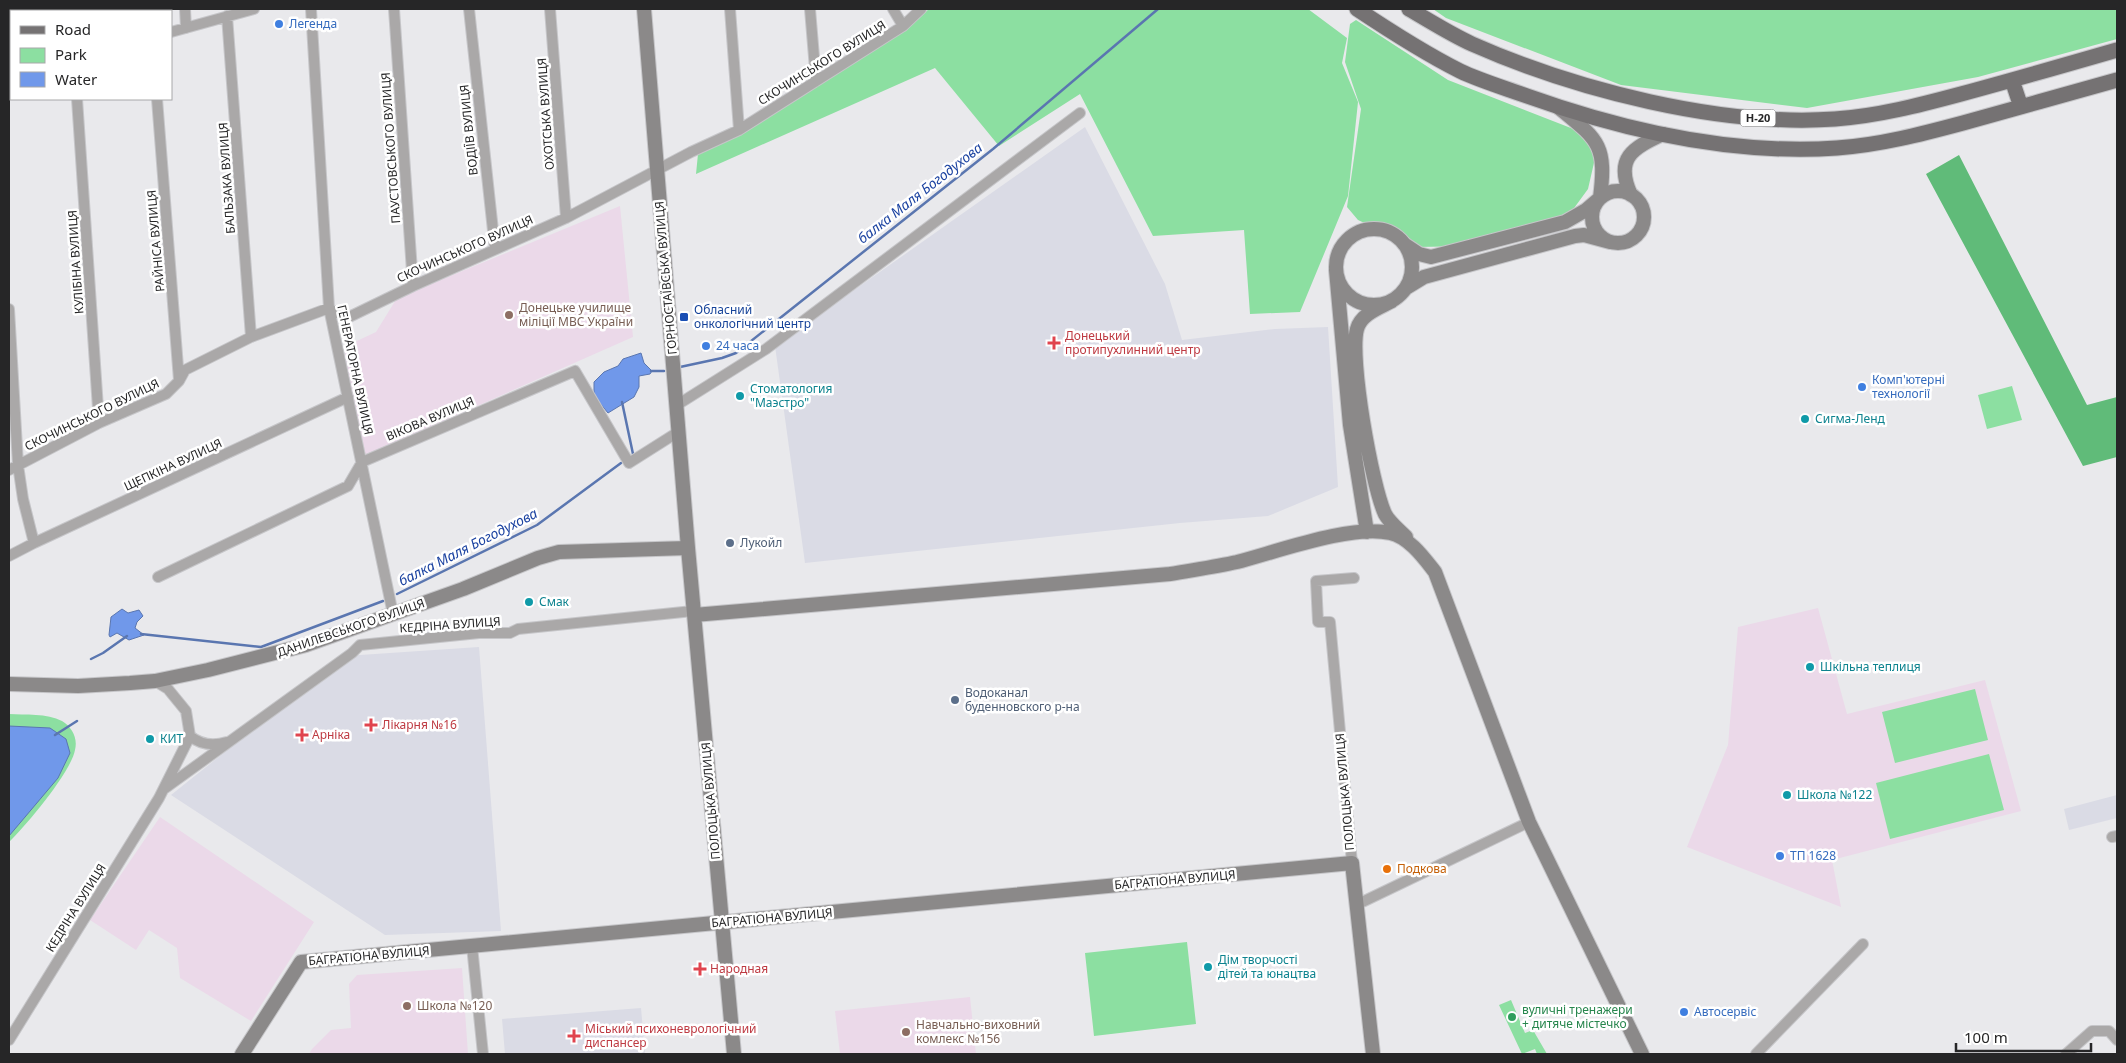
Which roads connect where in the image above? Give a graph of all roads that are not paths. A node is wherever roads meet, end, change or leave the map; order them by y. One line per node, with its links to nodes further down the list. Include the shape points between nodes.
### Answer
1 (185, 9): 16 (street)
2 (254, 9): 14 (street)
3 (311, 9): 40 (street, ГЕНЕРАТОРНА ВУЛИЦЯ)
4 (394, 9): 37 (street, ПАУСТОВСЬКОГО ВУЛИЦЯ)
5 (469, 9): 35 (street, ВОДІЇВ ВУЛИЦЯ)
6 (550, 9): 32 (street, ОХОТСЬКА ВУЛИЦЯ)
7 (644, 9): 29 (street, ГОРНОСТАЇВСЬКА ВУЛИЦЯ)
8 (730, 9): 27 (street)
9 (810, 9): 21 (street)
10 (892, 9): 15 (street)
11 (921, 9): 15 (street, СКОЧИНСЬКОГО ВУЛИЦЯ)
12 (1357, 9): 24 (main road, via 1462,72)
13 (1409, 9): 19 (main road, Н-20, via 1472,44 1566,79 1670,105 1760,118 1835,119 1881,113)
14 (228, 16): 16 (street); 42 (street, БАЛЬЗАКА ВУЛИЦЯ)
15 (903, 26): 21 (street, СКОЧИНСЬКОГО ВУЛИЦЯ)
16 (186, 28): 17 (street)
17 (172, 32)
18 (2117, 50): 19 (main road, Н-20)
19 (2012, 80): 25 (main road)
20 (2117, 80): 25 (main road)
21 (816, 81): 27 (street, СКОЧИНСЬКОГО ВУЛИЦЯ)
22 (77, 100): 46 (street, КУЛІБІНА ВУЛИЦЯ)
23 (157, 100): 43 (street, РАЙНІСА ВУЛИЦЯ)
24 (1557, 107): 28 (main road); 31 (street, via 1587,131 1595,142 1604,170)
25 (2021, 107): 28 (main road, via 1885,142 1838,148 1755,148)
26 (1080, 113): 45 (street, via 766,349)
27 (739, 130): 29 (street, СКОЧИНСЬКОГО ВУЛИЦЯ)
28 (1664, 134): 30 (street, via 1640,144 1628,157 1626,183)
29 (656, 171): 32 (street, СКОЧИНСЬКОГО ВУЛИЦЯ); 45 (street, ГОРНОСТАЇВСЬКА ВУЛИЦЯ)
30 (1631, 195): 31 (street, via 1615,191); 33 (street, via 1642,208 1639,232 1625,242)
31 (1600, 198): 33 (street, via 1592,213 1592,222 1600,236); 34 (street, via 1565,222 1431,258)
32 (566, 218): 35 (street, СКОЧИНСЬКОГО ВУЛИЦЯ)
33 (1610, 242): 38 (street, via 1584,235 1574,236 1424,276)
34 (1404, 244): 36 (street, via 1390,232 1364,230 1343,245 1337,257); 38 (street, via 1412,260)
35 (495, 249): 37 (street, СКОЧИНСЬКОГО ВУЛИЦЯ)
36 (1336, 270): 39 (street, via 1346,294 1356,301 1368,305); 50 (street, via 1350,425)
37 (413, 286): 40 (street, СКОЧИНСЬКОГО ВУЛИЦЯ, via 347,318)
38 (1406, 289): 39 (street)
39 (1392, 301): 52 (street, via 1363,318 1357,329 1356,361 1370,460 1386,515)
40 (329, 308): 42 (street, СКОЧИНСЬКОГО ВУЛИЦЯ); 44 (street, ГЕНЕРАТОРНА ВУЛИЦЯ)
41 (9, 309): 49 (street)
42 (252, 337): 43 (street, СКОЧИНСЬКОГО ВУЛИЦЯ, via 186,370)
43 (179, 381): 46 (street, СКОЧИНСЬКОГО ВУЛИЦЯ, via 166,394)
44 (348, 397): 48 (street, ГЕНЕРАТОРНА ВУЛИЦЯ); 51 (street, ЩЕПКІНА ВУЛИЦЯ)
45 (677, 405): 47 (street, ГОРНОСТАЇВСЬКА ВУЛИЦЯ)
46 (99, 423): 49 (street, СКОЧИНСЬКОГО ВУЛИЦЯ)
47 (678, 432): 48 (street, ВІКОВА ВУЛИЦЯ, via 630,463 575,371); 53 (street, ГОРНОСТАЇВСЬКА ВУЛИЦЯ)
48 (362, 462): 55 (street, via 348,486); 58 (street, ГЕНЕРАТОРНА ВУЛИЦЯ)
49 (14, 467): 51 (street)
50 (1367, 532): 52 (street, via 1391,533); 57 (street, via 1170,574)
51 (34, 543): 54 (street, ЩЕПКІНА ВУЛИЦЯ)
52 (1414, 547): 64 (street, via 1435,572)
53 (688, 548): 57 (street, ПОЛОЦЬКА ВУЛИЦЯ); 58 (street, ДАНИЛЕВСЬКОГО ВУЛИЦЯ, via 559,552)
54 (9, 556)
55 (158, 577)
56 (1354, 578): 65 (street, ПОЛОЦЬКА ВУЛИЦЯ, via 1316,581 1318,622 1330,622)
57 (694, 613): 62 (street, КЕДРІНА ВУЛИЦЯ, via 518,629 510,633 360,644); 67 (street, ПОЛОЦЬКА ВУЛИЦЯ)
58 (393, 614): 59 (street, ДАНИЛЕВСЬКОГО ВУЛИЦЯ, via 261,658)
59 (155, 681): 60 (street, ДАНИЛЕВСЬКОГО ВУЛИЦЯ, via 78,686); 61 (street, via 168,689 186,711)
60 (9, 684)
61 (190, 736): 62 (street, via 206,744); 63 (street, КЕДРІНА ВУЛИЦЯ)
62 (229, 742): 63 (street, КЕДРІНА ВУЛИЦЯ)
63 (164, 788): 70 (street, КЕДРІНА ВУЛИЦЯ)
64 (1529, 822): 66 (street); 76 (street)
65 (1352, 863): 66 (street, ПОЛОЦЬКА ВУЛИЦЯ); 67 (street, БАГРАТІОНА ВУЛИЦЯ)
66 (1356, 905): 75 (street, ПОЛОЦЬКА ВУЛИЦЯ)
67 (722, 922): 69 (street, БАГРАТІОНА ВУЛИЦЯ); 74 (street, ПОЛОЦЬКА ВУЛИЦЯ)
68 (1863, 944): 77 (street)
69 (472, 946): 72 (street, БАГРАТІОНА ВУЛИЦЯ, via 301,962); 73 (street)
70 (9, 1040)
71 (2117, 1040): 78 (street, via 2109,1031 2092,1031)
72 (242, 1054)
73 (483, 1054)
74 (734, 1054)
75 (1373, 1054)
76 (1642, 1054)
77 (1756, 1054)
78 (2066, 1054)

